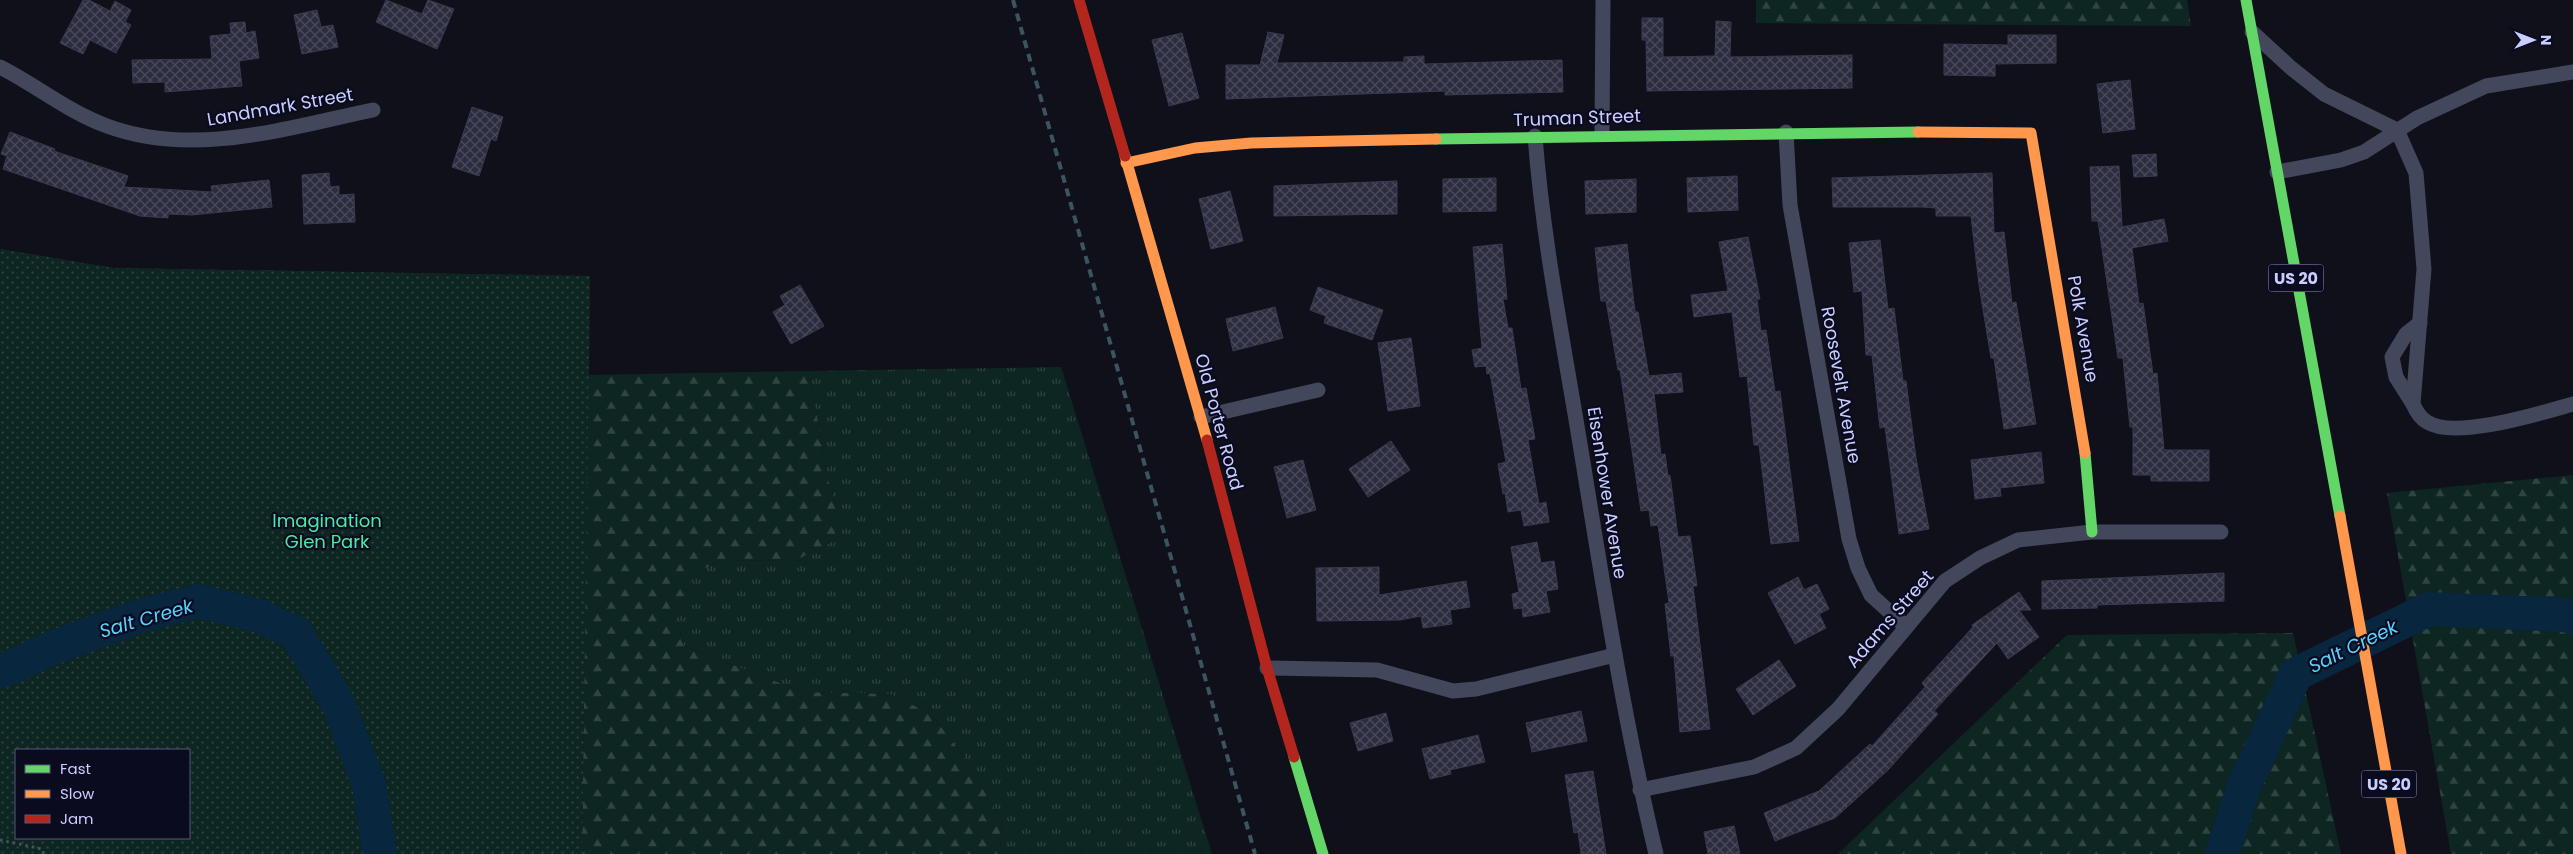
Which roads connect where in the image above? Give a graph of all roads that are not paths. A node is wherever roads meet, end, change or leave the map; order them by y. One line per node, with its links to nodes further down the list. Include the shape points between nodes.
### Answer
1 (1079, 0): 13 (street, Old Porter Road)
2 (1603, 0): 11 (street)
3 (2246, 0): 4 (street, US 20)
4 (2252, 32): 8 (street, via 2324,94); 14 (street, US 20)
5 (0, 67): 7 (street, Landmark Street, via 106,126 136,135 173,140 254,135)
6 (2573, 72): 8 (street, via 2486,86)
7 (373, 110)
8 (2397, 130): 14 (street, via 2364,152 2341,160); 15 (street, via 2416,173 2424,269)
9 (1786, 132): 10 (street, Truman Street); 11 (street, Truman Street); 22 (street, Roosevelt Avenue, via 1790,205 1849,539 1871,594)
10 (2031, 133): 20 (street, Polk Avenue, via 2084,438)
11 (1602, 134): 12 (street, Truman Street)
12 (1535, 136): 13 (street, Truman Street, via 1223,144); 23 (street, Eisenhower Avenue, via 1544,231)
13 (1126, 163): 19 (street, Old Porter Road)
14 (2277, 172): 28 (street, US 20)
15 (2420, 323): 17 (street); 17 (street, via 2406,334 2392,356 2396,377)
16 (1318, 390): 19 (street)
17 (2413, 404): 18 (street, via 2426,422 2440,428 2489,426)
18 (2573, 404)
19 (1201, 417): 24 (street, Old Porter Road)
20 (2092, 532): 21 (street, Adams Street); 22 (street, Adams Street, via 2018,540 1980,558 1945,581)
21 (2221, 532)
22 (1905, 626): 25 (street, Adams Street, via 1838,708 1796,748 1754,767)
23 (1615, 655): 24 (street, via 1476,689 1453,691 1377,670); 25 (street, Eisenhower Avenue)
24 (1267, 668): 26 (street, Old Porter Road)
25 (1640, 790): 27 (street, Eisenhower Avenue)
26 (1322, 854)
27 (1656, 854)
28 (2401, 854)

